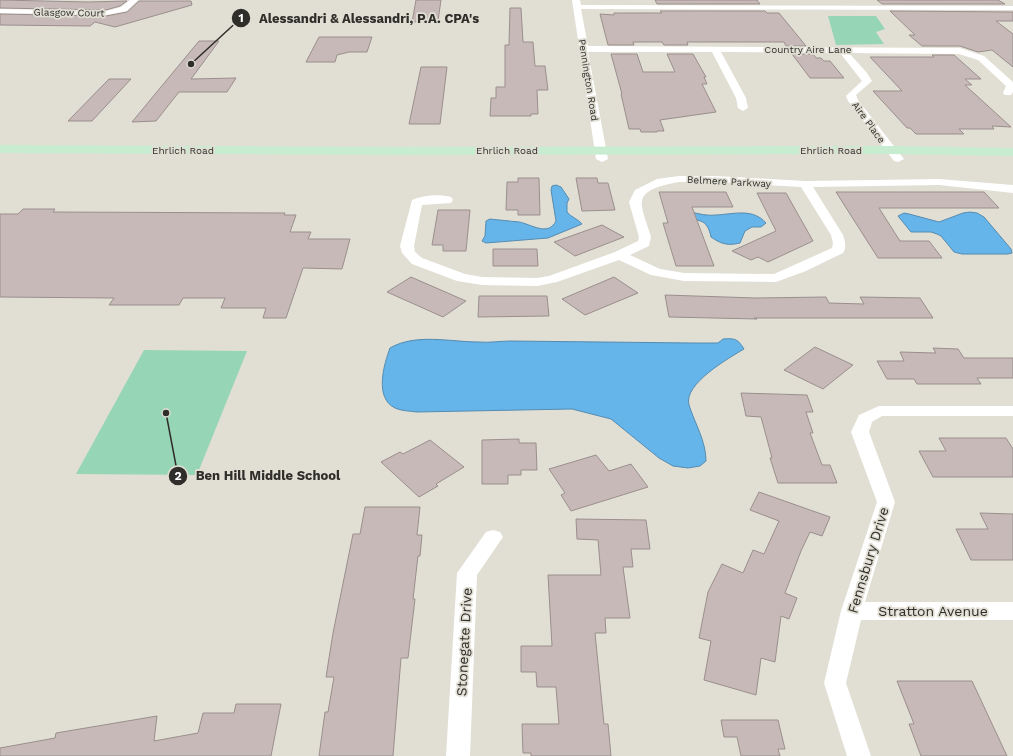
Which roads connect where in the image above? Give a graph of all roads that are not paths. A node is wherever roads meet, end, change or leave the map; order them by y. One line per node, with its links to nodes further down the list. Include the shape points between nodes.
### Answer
1 (134, 0): 6 (street, Glasgow Court, via 124,9 106,13)
2 (831, 0): 4 (street)
3 (576, 3): 4 (street); 7 (street, Pennington Road)
4 (838, 8): 5 (street)
5 (1013, 8)
6 (0, 11)
7 (584, 49): 8 (street, Country Aire Lane); 14 (street, Pennington Road)
8 (715, 49): 9 (street, Country Aire Lane); 11 (street, via 741,98)
9 (842, 50): 10 (street, Country Aire Lane, via 947,50 972,54 981,58 1011,85); 15 (street, Aire Place, via 867,81 854,91 851,96 853,102)
10 (1008, 93)
11 (743, 108)
12 (0, 149): 14 (main road, Ehrlich Road)
13 (1013, 152): 15 (main road, Ehrlich Road)
14 (601, 154): 15 (main road, Ehrlich Road); 16 (main road, Ehrlich Road, via 387,160)
15 (894, 154): 17 (main road, Ehrlich Road)
16 (0, 158)
17 (1013, 160)
18 (805, 184): 19 (street, Belmere Parkway, via 939,182); 21 (street, Belmere Parkway, via 715,179 661,181 639,193 635,202 645,237 644,243); 21 (street, via 837,235 838,250 776,278 684,277 656,272)
19 (1013, 189)
20 (447, 200): 21 (street, Belmere Parkway, via 423,200 416,203 407,246 409,253 417,260 462,278 537,282)
21 (620, 255)
22 (1013, 411): 24 (street, Fennsbury Drive, via 879,411 865,419 860,432 886,502)
23 (493, 537): 26 (street, Stonegate Drive, via 467,573)
24 (852, 611): 25 (street, Stratton Avenue); 27 (street, Fennsbury Drive, via 835,682)
25 (1013, 611)
26 (458, 756)
27 (859, 756)

